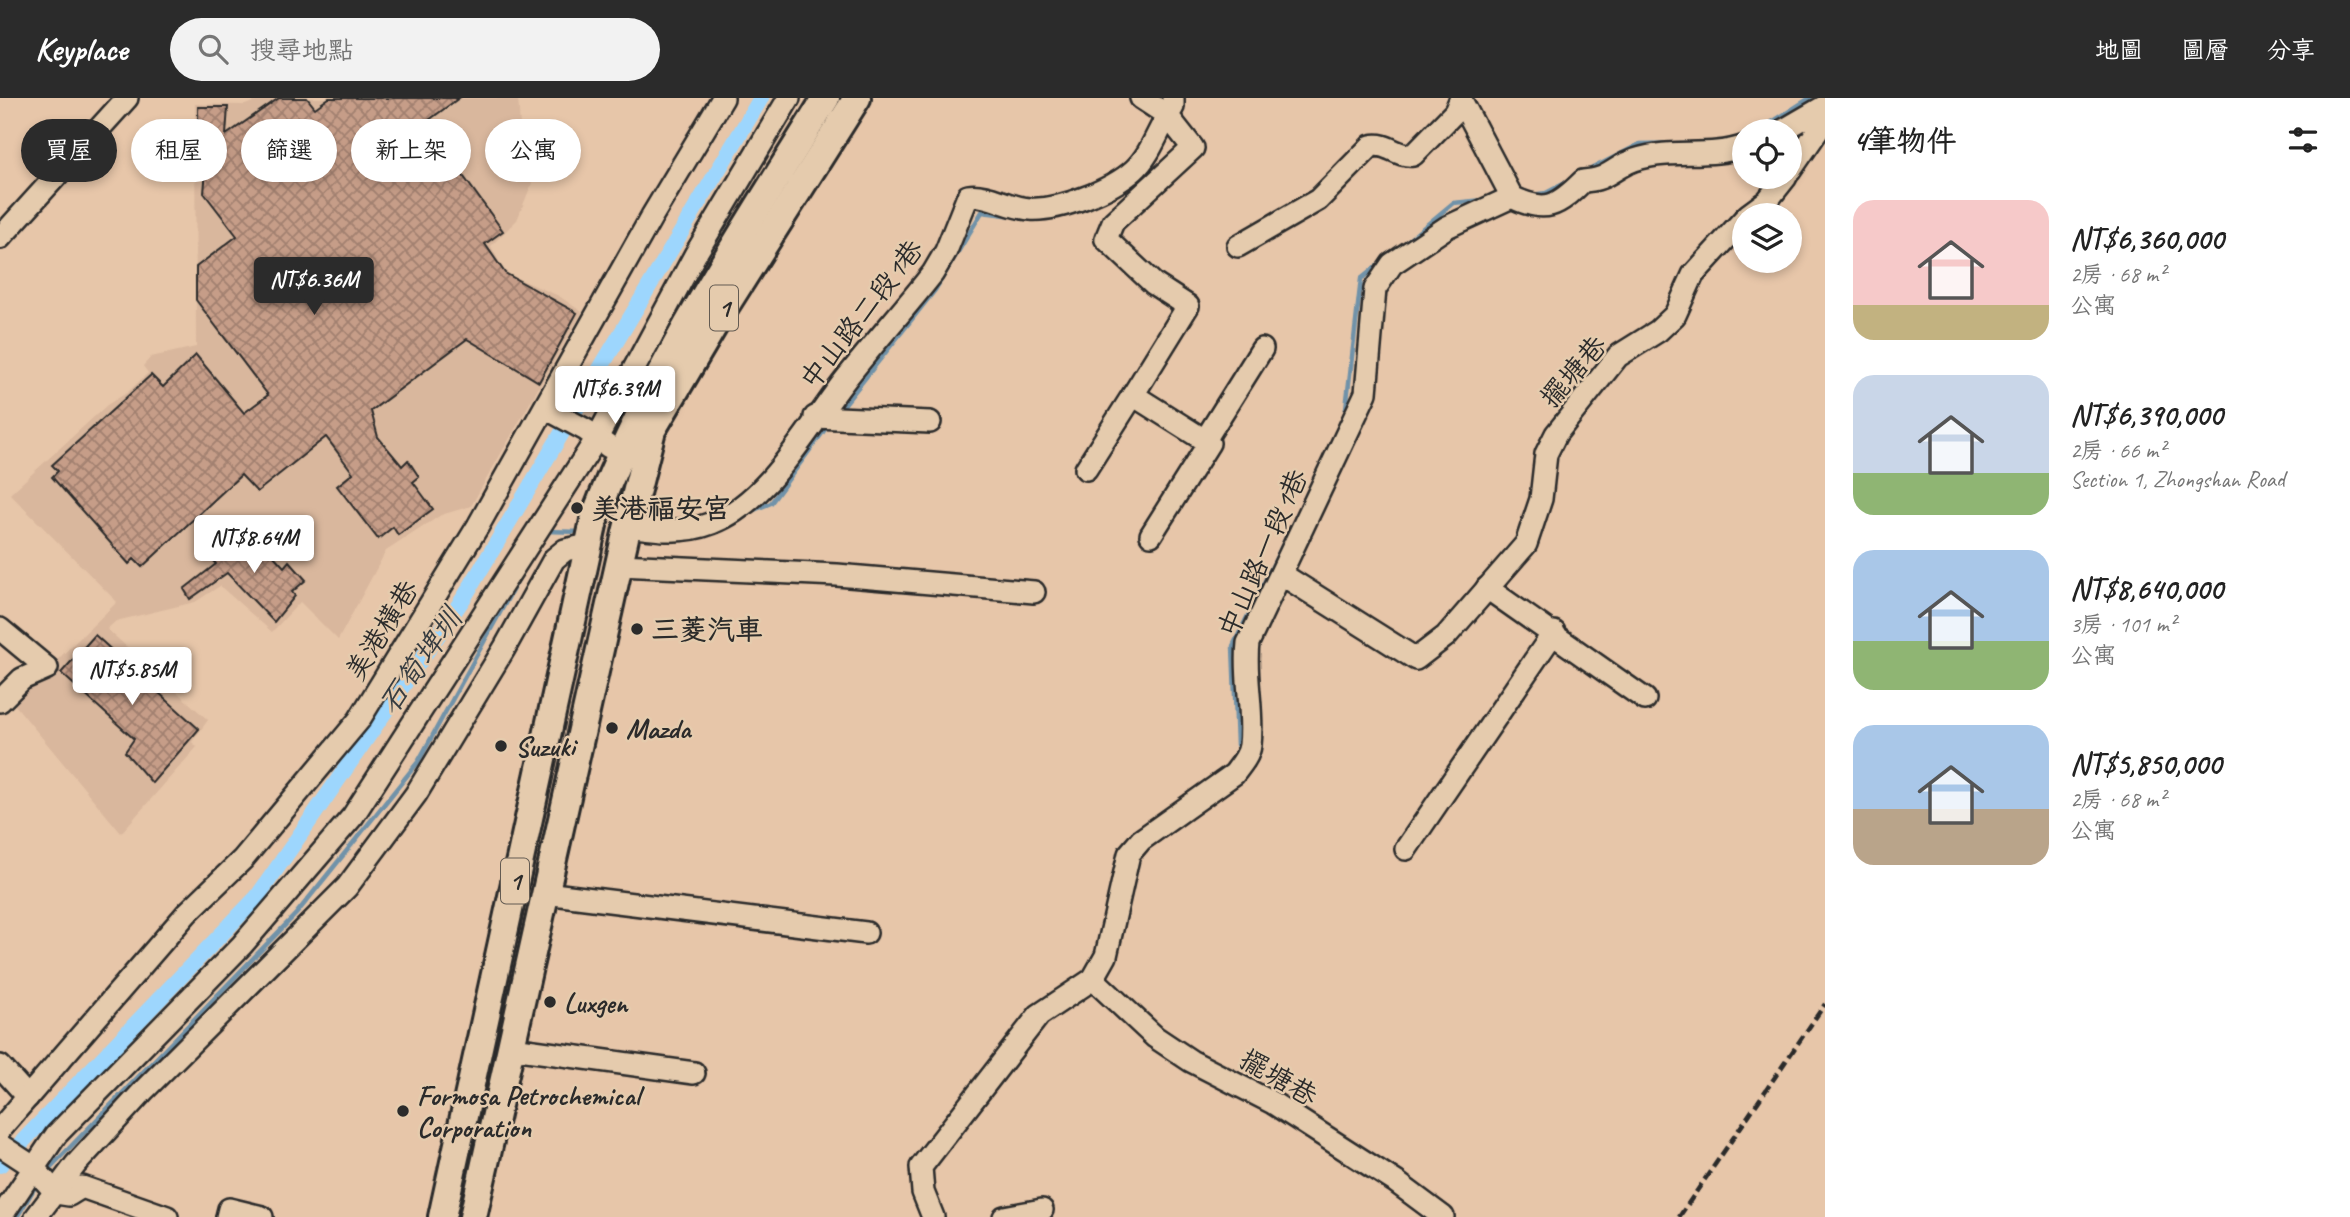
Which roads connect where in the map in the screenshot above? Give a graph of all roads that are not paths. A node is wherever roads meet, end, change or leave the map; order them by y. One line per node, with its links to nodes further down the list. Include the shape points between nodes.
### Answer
1 (127, 98): 18 (street)
2 (723, 98): 22 (street, 美港橫巷)
3 (789, 98): 25 (street)
4 (825, 98): 27 (main road, 1, via 710,286)
5 (857, 98): 29 (main road, 1, via 652,430)
6 (1141, 98): 9 (street)
7 (1461, 99): 15 (street); 19 (street, via 1455,112 1413,155 1402,156 1386,145 1371,146 1318,200)
8 (1825, 106): 10 (street)
9 (1170, 107): 21 (street, via 1194,148 1113,222 1106,239 1154,284 1188,306); 23 (street, 中山路二段1巷, via 1135,170 1111,185 1046,210 1020,209 968,196 933,274)
10 (1802, 119)
11 (1825, 120): 13 (street)
12 (1732, 149): 15 (street, via 1664,154 1628,162 1600,180 1583,181 1551,207)
13 (1802, 154)
14 (1776, 189): 16 (street, 擺塘巷)
15 (1513, 197): 33 (street, 中山路一段1巷, via 1447,227 1392,264 1375,289 1366,393)
16 (1764, 203)
17 (1732, 232): 34 (street, 擺塘巷, via 1693,275 1675,315 1618,355 1556,434 1546,454 1535,526 1526,544)
18 (0, 238)
19 (1238, 246)
20 (1262, 349): 26 (street)
21 (1133, 396): 26 (street); 28 (street)
22 (545, 408): 25 (street); 49 (street, 美港橫巷, via 359,720 243,859 187,913)
23 (815, 417): 24 (street, 中山路二段1巷); 29 (street, 中山路二段1巷, via 765,485 736,509 712,523 682,530)
24 (930, 422)
25 (592, 434): 27 (street); 43 (street, via 353,816)
26 (1205, 440): 30 (street, via 1209,443)
27 (619, 454): 31 (main road, 1)
28 (1086, 469)
29 (626, 530): 32 (main road, 1)
30 (1151, 535)
31 (588, 545): 44 (street, via 565,550 554,559 416,794 346,887); 60 (main road, 1)
32 (619, 565): 35 (street, via 837,575); 41 (main road, 1)
33 (1281, 574): 34 (street, 擺塘巷, via 1416,659 1446,636); 45 (street, 中山路一段1巷, via 1248,643 1250,746 1245,761 1129,854 1106,956)
34 (1487, 588): 37 (street)
35 (1034, 592)
36 (0, 629): 39 (street, via 47,668 22,680)
37 (1553, 632): 38 (street); 40 (street)
38 (1645, 699)
39 (0, 701)
40 (1406, 849)
41 (545, 893): 42 (street); 46 (main road, 1)
42 (866, 933)
43 (242, 945): 44 (street); 52 (street, via 55,1135)
44 (265, 968): 53 (street, via 145,1089 76,1164)
45 (1093, 979): 62 (street, via 1040,1015 930,1152 921,1167 923,1192); 64 (street, 擺塘巷, via 1155,1037 1273,1103)
46 (512, 1048): 48 (street); 61 (main road, 1)
47 (0, 1066): 49 (street)
48 (694, 1073)
49 (28, 1097): 50 (street, 美港橫巷)
50 (0, 1129)
51 (0, 1145): 52 (street)
52 (32, 1166): 53 (street); 55 (street)
53 (57, 1193): 56 (street); 57 (street, via 69,1195 82,1187)
54 (1042, 1210): 63 (street)
55 (1, 1217)
56 (36, 1217)
57 (167, 1217)
58 (227, 1217): 59 (street, via 229,1209)
59 (262, 1217)
60 (442, 1217)
61 (473, 1217)
62 (933, 1217)
63 (1004, 1217)
64 (1443, 1217)

